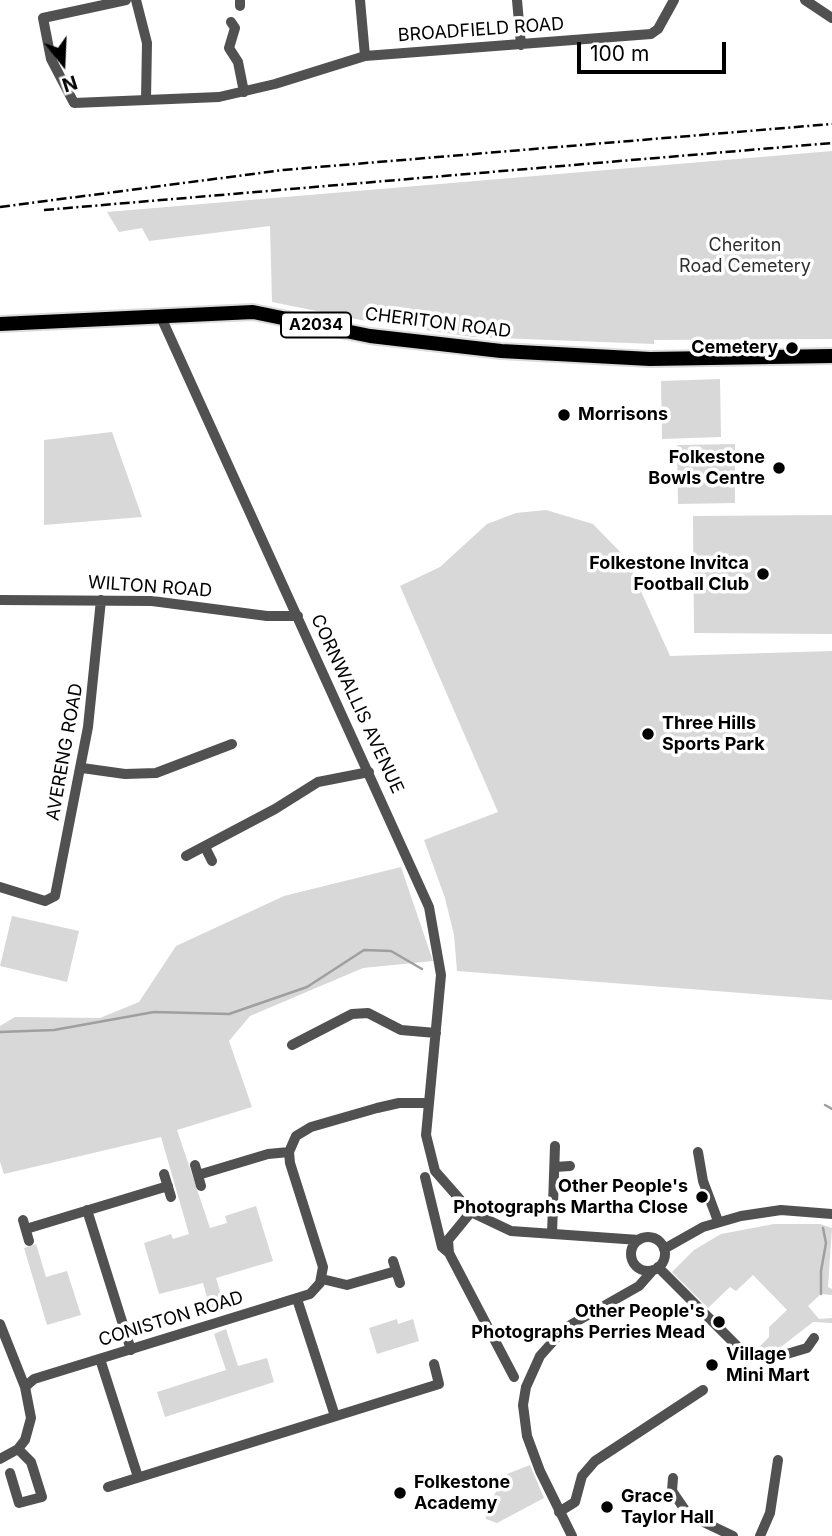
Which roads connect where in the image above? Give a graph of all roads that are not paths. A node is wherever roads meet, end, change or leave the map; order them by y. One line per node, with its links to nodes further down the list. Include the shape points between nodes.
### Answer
1 (126, 0): 12 (street, BROADFIELD ROAD, via 49,16 42,24 51,59 74,103)
2 (136, 0): 12 (street, via 147,43)
3 (360, 0): 10 (street)
4 (517, 0): 9 (street)
5 (674, 0): 9 (street, BROADFIELD ROAD, via 651,34)
6 (805, 0): 7 (street)
7 (832, 18)
8 (231, 22): 11 (street, via 229,48 238,62)
9 (521, 45): 10 (street, BROADFIELD ROAD)
10 (365, 56): 11 (street, BROADFIELD ROAD)
11 (244, 92): 12 (street, BROADFIELD ROAD)
12 (146, 99)
13 (160, 315): 14 (main road, CHERITON ROAD / A2034); 15 (main road, CHERITON ROAD / A2034, via 253,312 370,336 501,351 650,359); 18 (street, CORNWALLIS AVENUE)
14 (0, 324)
15 (832, 356)
16 (0, 600): 17 (street, WILTON ROAD)
17 (101, 600): 18 (street, WILTON ROAD); 20 (street, AVERENG ROAD)
18 (298, 616): 21 (street, CORNWALLIS AVENUE)
19 (232, 744): 20 (street, via 156,773)
20 (82, 768): 25 (street, AVERENG ROAD, via 55,896 45,901)
21 (369, 772): 22 (street, via 318,782); 26 (street, CORNWALLIS AVENUE, via 419,880 436,931 440,975)
22 (205, 847): 23 (street); 24 (street)
23 (186, 856)
24 (212, 861)
25 (0, 887)
26 (436, 1033): 27 (street, via 401,1030 368,1013 352,1014); 28 (street, CORNWALLIS AVENUE)
27 (292, 1045)
28 (428, 1103): 30 (street, via 400,1103 310,1127 296,1136); 40 (street, CORNWALLIS AVENUE, via 426,1146 435,1171)
29 (555, 1146): 33 (street)
30 (289, 1152): 37 (street); 52 (street, via 323,1267)
31 (698, 1152): 34 (street)
32 (570, 1166): 33 (street)
33 (555, 1167): 43 (street)
34 (700, 1167): 35 (street); 42 (street)
35 (688, 1170)
36 (164, 1174): 39 (street, via 169,1192)
37 (198, 1175)
38 (425, 1177): 48 (street, via 442,1247)
39 (87, 1210): 46 (street, via 24,1225); 58 (street)
40 (471, 1212): 43 (street, via 510,1231); 48 (street, via 448,1240)
41 (832, 1214): 42 (street, via 781,1210)
42 (718, 1221): 47 (street)
43 (552, 1234): 44 (street)
44 (622, 1239): 45 (street); 49 (street)
45 (639, 1240): 47 (street, via 654,1238); 49 (street)
46 (29, 1241)
47 (664, 1249): 51 (street, via 664,1259)
48 (449, 1252): 61 (street)
49 (632, 1255): 50 (street)
50 (636, 1266): 51 (street); 54 (street)
51 (655, 1268): 54 (street); 57 (street, via 745,1354 780,1356 807,1348)
52 (322, 1279): 53 (street, via 347,1285 394,1266); 55 (street, CONISTON ROAD, via 314,1290)
53 (400, 1283)
54 (634, 1287): 74 (street, via 565,1328 530,1375 523,1405 527,1436)
55 (297, 1299): 58 (street, CONISTON ROAD); 66 (street)
56 (0, 1324): 64 (street)
57 (814, 1338)
58 (131, 1350): 60 (street, CONISTON ROAD)
59 (519, 1357): 61 (street)
60 (100, 1359): 64 (street, CONISTON ROAD, via 34,1379); 71 (street)
61 (506, 1363): 63 (street)
62 (433, 1364): 66 (street, via 439,1384)
63 (514, 1377)
64 (26, 1387): 67 (street, via 30,1427)
65 (703, 1390): 74 (street, via 594,1461 582,1476 575,1502)
66 (335, 1416): 71 (street)
67 (18, 1449): 68 (street); 70 (street, via 31,1462 42,1497 19,1503)
68 (0, 1459)
69 (778, 1460): 77 (street, via 770,1513)
70 (10, 1473)
71 (138, 1478): 73 (street)
72 (673, 1478): 76 (street, via 672,1491 685,1510)
73 (108, 1487)
74 (559, 1512): 75 (street)
75 (572, 1536)
76 (733, 1536)
77 (760, 1536)

